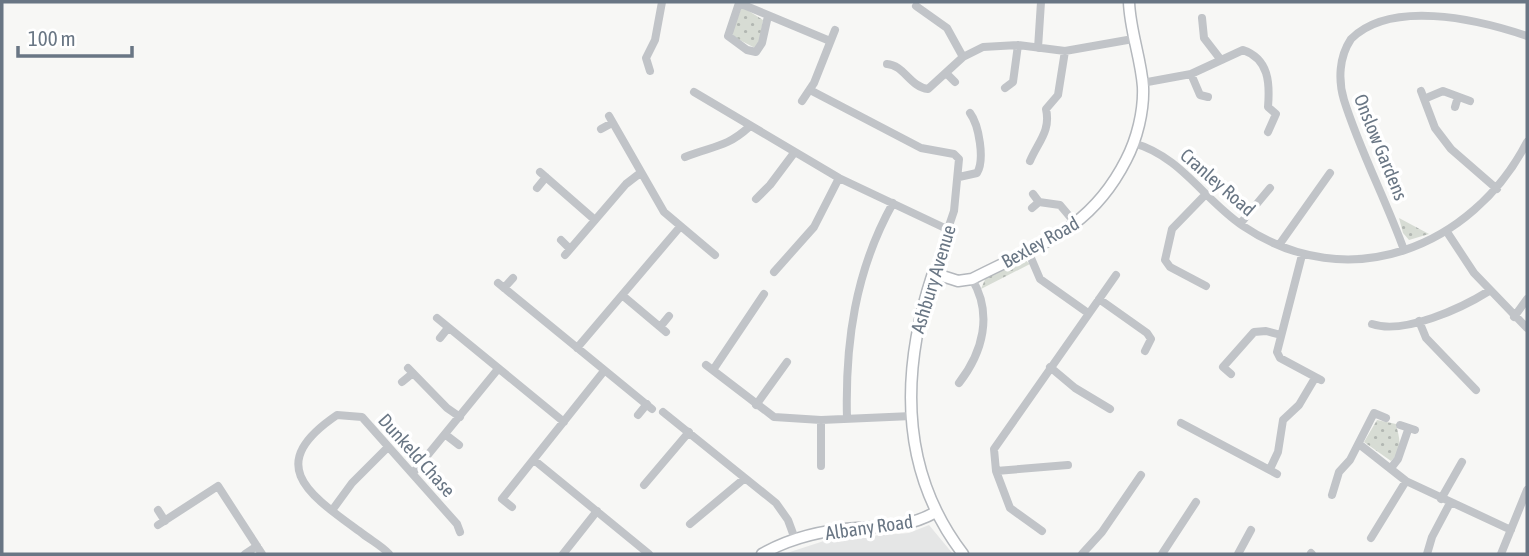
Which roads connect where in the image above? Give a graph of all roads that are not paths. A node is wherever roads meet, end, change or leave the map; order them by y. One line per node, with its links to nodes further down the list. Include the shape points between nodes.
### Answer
1 (662, 2): 19 (street, via 655,40 646,58)
2 (1041, 2): 14 (street)
3 (1129, 2): 11 (street, Bexley Road)
4 (915, 6): 16 (street, via 947,28)
5 (1408, 6): 10 (street, via 1461,14)
6 (1381, 11): 60 (street, Onslow Gardens, via 1357,28 1346,46 1340,81)
7 (768, 16): 7 (street, via 739,3 728,32 730,39 756,52); 12 (street)
8 (1202, 18): 17 (street, via 1204,38)
9 (835, 30): 12 (street)
10 (1527, 36)
11 (1133, 39): 15 (street); 23 (street, Bexley Road)
12 (830, 41): 25 (street)
13 (1018, 45): 14 (street); 16 (street, via 983,47); 24 (street, via 1013,82)
14 (1038, 48): 15 (street)
15 (1065, 51): 40 (street, via 1058,95 1046,109 1049,121)
16 (963, 57): 20 (street)
17 (1221, 60): 21 (street); 35 (street, via 1243,50 1260,59 1269,89 1268,107 1276,114)
18 (887, 64): 20 (street, via 923,89 933,88)
19 (650, 71)
20 (947, 74): 22 (street)
21 (1191, 74): 23 (street); 27 (street, via 1200,95)
22 (955, 82)
23 (1142, 83): 37 (street, Bexley Road)
24 (1005, 88)
25 (810, 90): 29 (street); 43 (street, via 921,148 954,154 959,159)
26 (694, 92): 33 (street)
27 (1208, 97)
28 (1458, 97): 30 (street); 31 (street); 47 (street, via 1443,91 1422,95 1435,128 1451,149)
29 (802, 101)
30 (1470, 102)
31 (1455, 107)
32 (970, 113): 43 (street, via 979,126 981,164 977,173)
33 (749, 127): 38 (street); 39 (street, via 720,147)
34 (601, 129): 41 (street, via 610,120)
35 (1268, 132)
36 (1527, 142): 47 (street, Cranley Road)
37 (1133, 143): 48 (street, Cranley Road, via 1173,162); 53 (street, Bexley Road, via 1108,192)
38 (794, 153): 44 (street); 49 (street)
39 (685, 156)
40 (1030, 161)
41 (639, 174): 52 (street); 55 (street)
42 (1325, 175): 59 (street)
43 (959, 177): 56 (street, Ashbury Avenue)
44 (839, 178): 51 (street); 64 (street, via 814,227)
45 (537, 188): 52 (street, via 543,175)
46 (1270, 188): 54 (street)
47 (1497, 189): 57 (street, Cranley Road)
48 (1206, 194): 54 (street, Cranley Road); 69 (street, via 1172,229 1164,260)
49 (756, 199)
50 (1035, 201): 53 (street, via 1060,205)
51 (893, 203): 56 (street); 102 (street, via 867,257 854,310 847,352)
52 (595, 220): 58 (street, via 568,252)
53 (1076, 224): 61 (street, Bexley Road)
54 (1240, 225): 59 (street, Cranley Road)
55 (679, 228): 63 (street, via 711,253); 72 (street)
56 (949, 230): 65 (street, Ashbury Avenue)
57 (1447, 232): 60 (street, Cranley Road); 70 (street)
58 (561, 240)
59 (1279, 245): 62 (street, Cranley Road)
60 (1404, 250): 62 (street, Cranley Road, via 1354,259)
61 (1028, 251): 68 (street, Bexley Road); 75 (street, via 1040,279)
62 (1302, 254): 83 (street)
63 (700, 259)
64 (774, 272)
65 (933, 273): 68 (street, via 958,281); 99 (street, Ashbury Avenue, via 912,347)
66 (1116, 275): 73 (street)
67 (513, 278): 85 (street, via 501,285)
68 (972, 279): 93 (street, via 983,303 983,341)
69 (1206, 286)
70 (1489, 291): 77 (street); 79 (street, via 1473,302)
71 (764, 294): 95 (street, via 709,368)
72 (622, 295): 76 (street, via 663,329); 85 (street)
73 (1098, 299): 75 (street); 86 (street, via 1147,333 1151,339)
74 (1527, 299): 77 (street)
75 (1088, 313): 88 (street)
76 (669, 316)
77 (1514, 317): 82 (street)
78 (438, 318): 81 (street)
79 (1419, 321): 80 (street, via 1382,327); 94 (street, via 1426,338)
80 (1372, 324)
81 (449, 328): 84 (street); 89 (street)
82 (1527, 328)
83 (1281, 335): 91 (street, via 1254,332 1223,367); 105 (street, via 1280,358 1318,379 1283,420 1273,472)
84 (440, 338)
85 (577, 348): 90 (street)
86 (1145, 351)
87 (788, 362): 95 (street)
88 (1050, 367): 96 (street, via 1074,388); 117 (street, via 994,449)
89 (498, 369): 100 (street); 104 (street)
90 (604, 371): 98 (street, via 650,407); 104 (street)
91 (1231, 374)
92 (402, 382): 100 (street, via 410,370)
93 (959, 383)
94 (1476, 390)
95 (756, 405): 103 (street, via 774,417)
96 (1111, 409)
97 (663, 412): 107 (street)
98 (638, 415)
99 (912, 416): 102 (street); 134 (street, Ashbury Avenue, via 920,470)
100 (460, 417): 108 (street)
101 (1386, 418): 109 (street, via 1374,413)
102 (846, 419): 103 (street)
103 (821, 420): 115 (street)
104 (564, 422): 112 (street)
105 (1181, 423)
106 (1408, 429): 116 (street)
107 (689, 432): 119 (street); 121 (street)
108 (446, 435): 110 (street); 118 (street)
109 (1359, 444): 116 (street); 126 (street, via 1339,472)
110 (459, 445)
111 (388, 447): 118 (street, Dunkeld Chase); 131 (street); 131 (street, Dunkeld Chase, via 355,415 337,415 306,442 297,455 296,468 311,493)
112 (534, 460): 130 (street, via 502,499); 133 (street)
113 (1462, 462): 127 (street)
114 (1068, 465): 117 (street)
115 (821, 466)
116 (1391, 468): 123 (street)
117 (996, 471): 141 (street, via 1010,508)
118 (413, 473): 136 (street, Dunkeld Chase, via 458,528)
119 (654, 474): 122 (street); 124 (street)
120 (1141, 475): 152 (street)
121 (744, 478): 135 (street); 143 (street, via 776,503)
122 (661, 480)
123 (1406, 481): 127 (street); 142 (street)
124 (644, 485)
125 (1527, 490): 140 (street)
126 (1332, 495)
127 (1441, 499): 129 (street)
128 (1196, 502): 153 (street)
129 (1450, 503): 140 (street); 155 (street)
130 (512, 507)
131 (333, 509): 147 (street, Dunkeld Chase)
132 (158, 510): 144 (street, via 162,523 222,483)
133 (597, 511): 148 (street); 149 (street)
134 (936, 512): 143 (street, Albany Road, via 912,524); 151 (street, Ashbury Avenue)
135 (699, 513): 137 (street); 138 (street)
136 (465, 517)
137 (706, 521)
138 (690, 524)
139 (1251, 530): 154 (street)
140 (1510, 530): 156 (street)
141 (1042, 531)
142 (1371, 538)
143 (795, 539): 150 (street, Albany Road)
144 (257, 546): 145 (street); 146 (street)
145 (245, 554)
146 (262, 554)
147 (389, 554)
148 (563, 554)
149 (649, 554)
150 (762, 554)
151 (963, 554)
152 (1082, 554)
153 (1162, 554)
154 (1238, 554)
155 (1427, 554)
156 (1501, 554)

